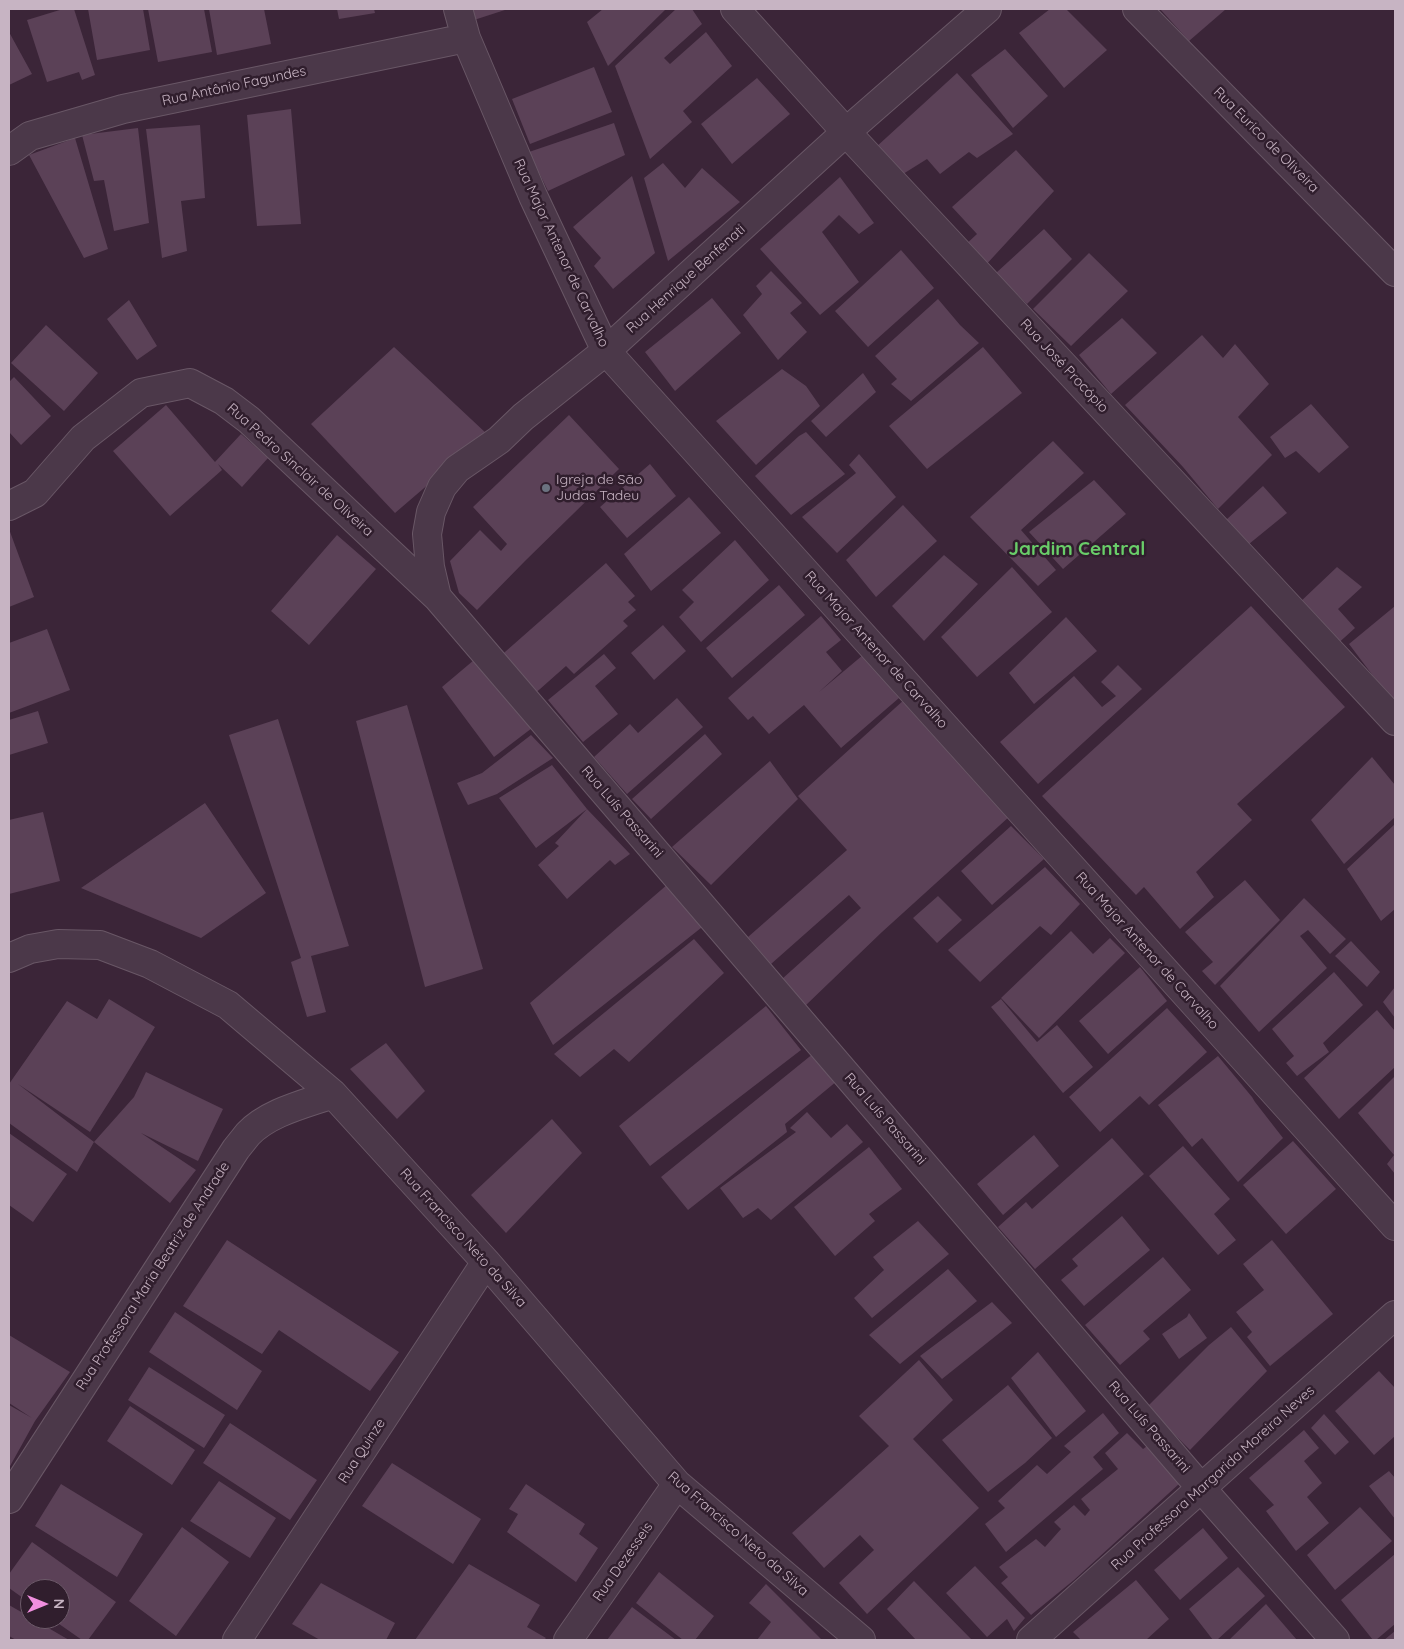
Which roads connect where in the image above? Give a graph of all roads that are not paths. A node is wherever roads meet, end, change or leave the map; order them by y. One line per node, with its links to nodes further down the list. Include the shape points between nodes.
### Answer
1 (458, 9): 5 (street, Rua Major Antenor de Carvalho)
2 (735, 9): 6 (street, Rua José Procópio)
3 (988, 9): 6 (street, Rua Henrique Benfenati)
4 (1137, 9): 8 (street, Rua Eurico de Oliveira)
5 (466, 38): 7 (street, Rua Antônio Fagundes, via 122,109 30,136); 9 (street, Rua Major Antenor de Carvalho, via 533,196)
6 (846, 132): 9 (street, Rua Henrique Benfenati); 12 (street, Rua José Procópio)
7 (9, 151)
8 (1395, 272)
9 (606, 351): 11 (street, Rua Henrique Benfenati, via 523,416 498,440 457,469 442,487 431,512 427,534); 15 (street, Rua Major Antenor de Carvalho)
10 (9, 506): 11 (street, Rua Pedro Sinclair de Oliveira, via 35,492 83,438 141,393 190,383 224,401 249,420)
11 (437, 597): 19 (street, Rua Luís Passarini)
12 (1395, 721)
13 (9, 958): 14 (street, Rua Francisco Neto da Silva, via 30,949 58,944 100,945 150,964 228,1005)
14 (333, 1094): 16 (street, Rua Francisco Neto da Silva); 20 (street, Rua Professora Maria Beatriz de Andrade, via 269,1119 249,1133 236,1149)
15 (1395, 1226)
16 (486, 1262): 18 (street, Rua Francisco Neto da Silva); 21 (street, Rua Quinze)
17 (1395, 1315): 19 (street, Rua Professora Margarida Moreira Neves)
18 (677, 1484): 22 (street, Rua Dezesseis); 23 (street, Rua Francisco Neto da Silva)
19 (1201, 1488): 24 (street, Rua Professora Margarida Moreira Neves); 25 (street, Rua Luís Passarini)
20 (9, 1498)
21 (237, 1640)
22 (568, 1640)
23 (860, 1640)
24 (1031, 1640)
25 (1334, 1640)

